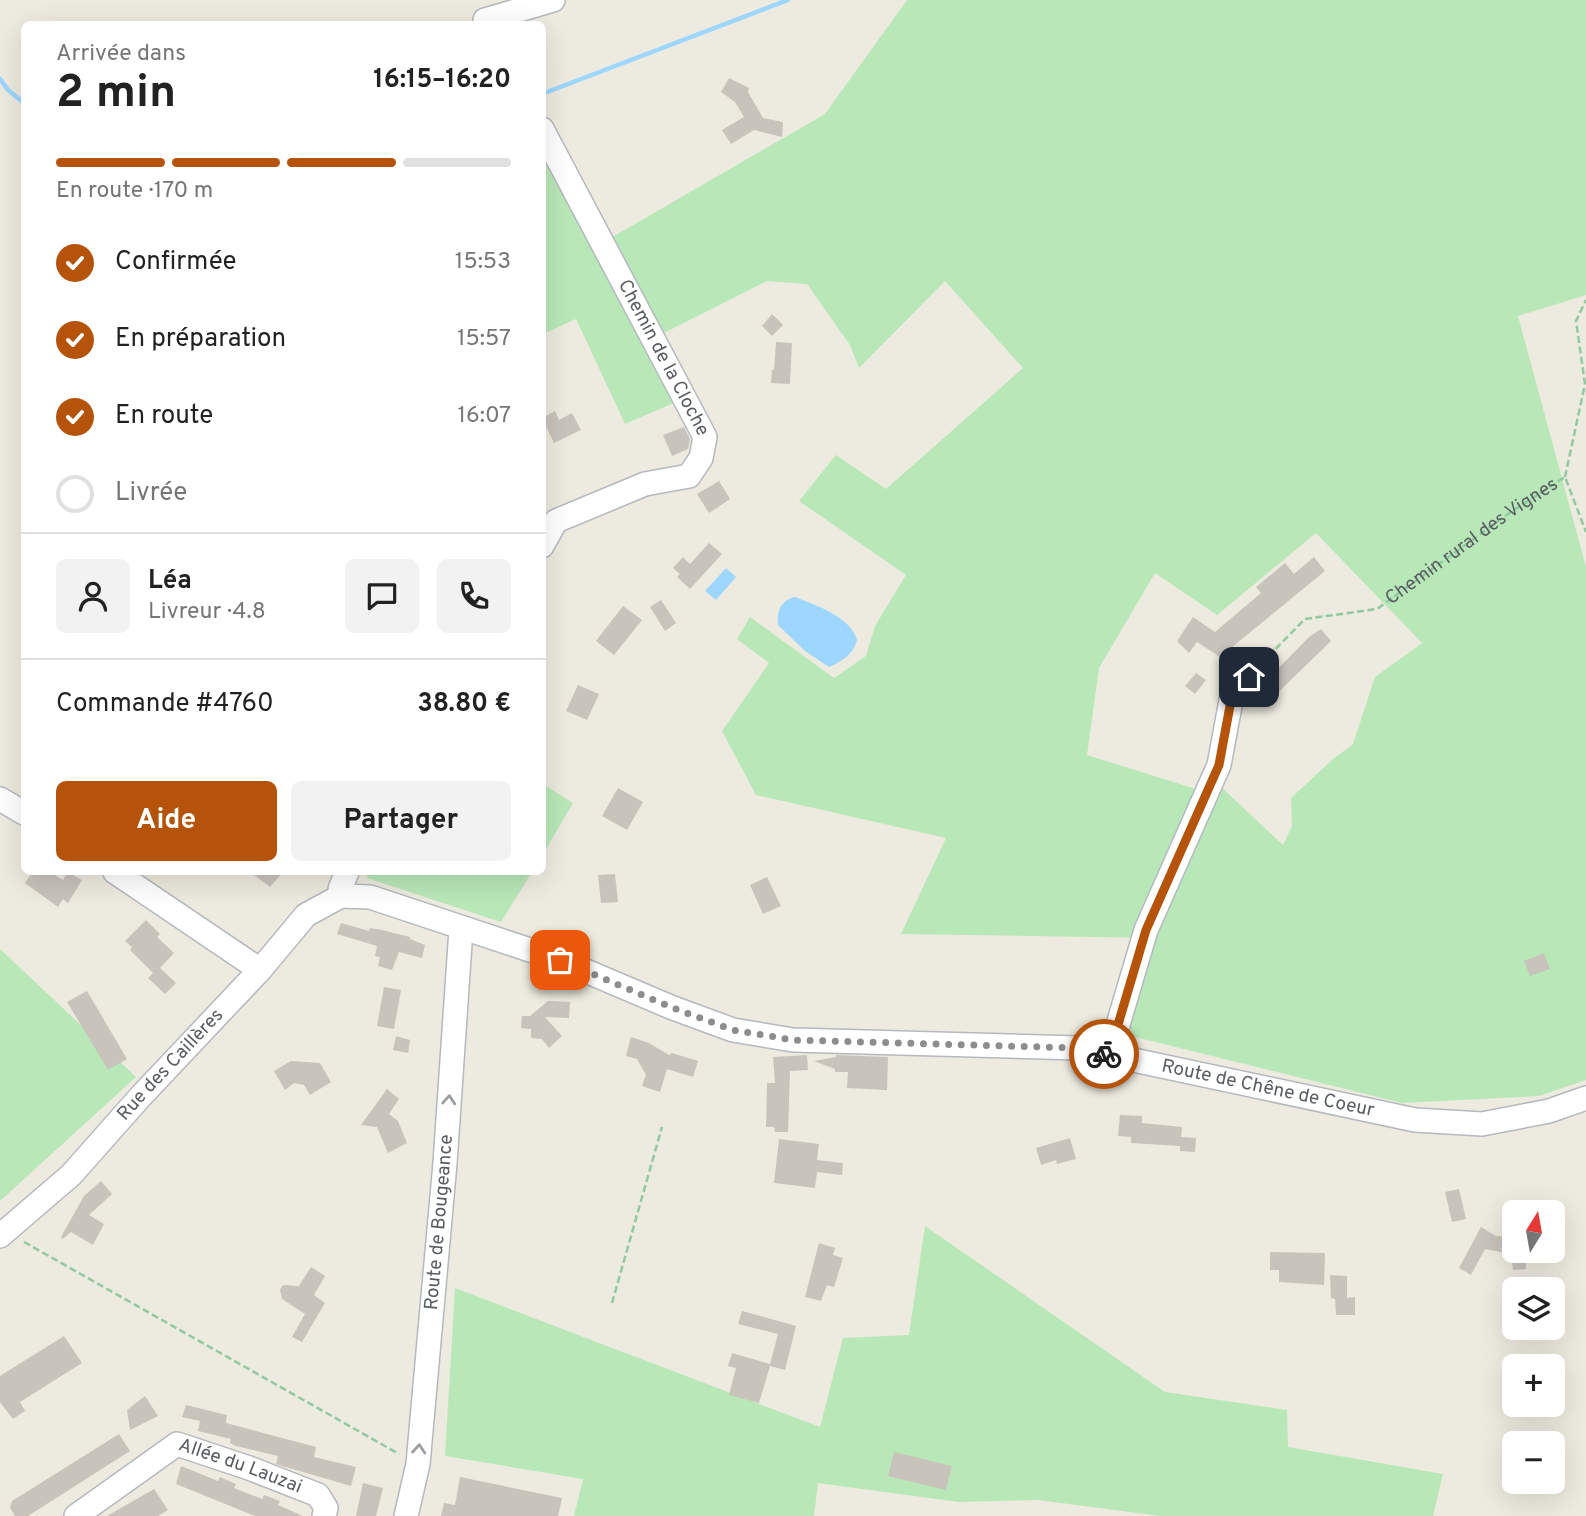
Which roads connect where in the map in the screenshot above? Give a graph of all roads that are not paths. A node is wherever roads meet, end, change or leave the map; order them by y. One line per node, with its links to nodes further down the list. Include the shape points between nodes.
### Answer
1 (553, 0): 2 (street)
2 (483, 15)
3 (546, 137): 4 (street, Chemin de la Cloche, via 705,437 701,458 689,476 645,484 556,521)
4 (546, 539)
5 (1249, 677): 13 (street, via 1232,695 1219,765 1146,930)
6 (0, 799): 7 (street)
7 (21, 811)
8 (119, 875): 12 (street)
9 (346, 875): 10 (street)
10 (341, 896): 11 (street, Route de Chêne de Coeur, via 370,897); 12 (street, Rue des Caillères, via 306,915)
11 (461, 929): 13 (street, Route de Chêne de Coeur, via 560,960 733,1030 793,1040 1077,1048); 18 (street, Route de Bougeance, one-way to 11, via 418,1464)
12 (260, 970): 15 (street, Rue des Caillères, via 71,1175)
13 (1109, 1055): 14 (street, Route de Chêne de Coeur, via 1415,1120 1482,1124 1549,1111)
14 (1586, 1098)
15 (3, 1234)
16 (76, 1516): 17 (street, Allée du Lauzai, via 177,1444 318,1495 326,1508)
17 (324, 1516)
18 (406, 1516)

